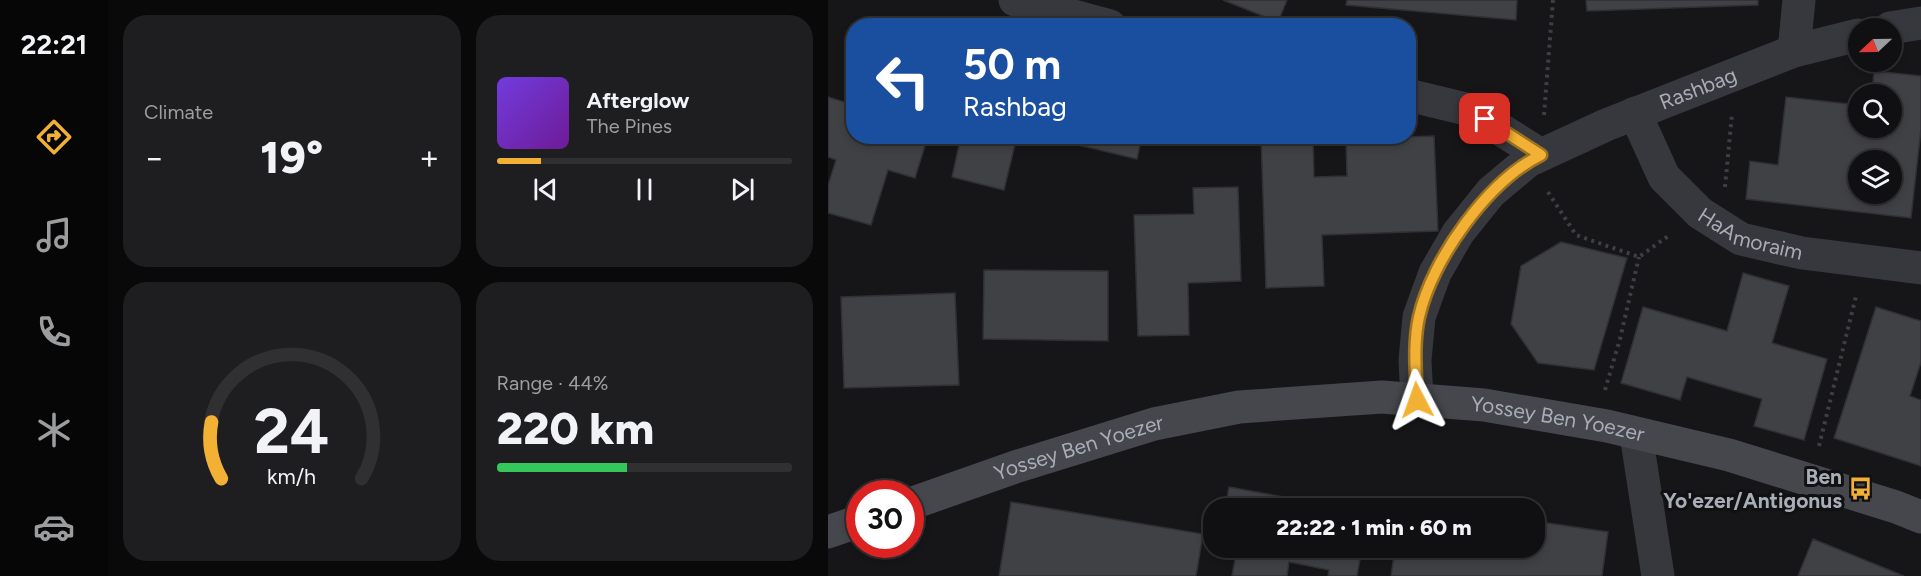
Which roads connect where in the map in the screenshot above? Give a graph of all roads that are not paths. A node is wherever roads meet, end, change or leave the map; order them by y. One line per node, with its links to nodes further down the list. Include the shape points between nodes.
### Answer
1 (1015, 0): 3 (street)
2 (1799, 0): 7 (street)
3 (1081, 18)
4 (1921, 23): 5 (street)
5 (1902, 26)
6 (1848, 38): 7 (street, Rashbag)
7 (1794, 51): 9 (street, Rashbag)
8 (1416, 97): 10 (street, via 1470,110)
9 (1635, 114): 10 (street, Rashbag); 11 (street, HaAmoraim, via 1664,177 1711,220 1741,239 1802,253)
10 (1535, 158): 12 (street, Rashbag, via 1491,192 1458,233 1435,273 1419,317)
11 (1921, 268)
12 (1417, 400): 13 (street, Yossey Ben Yoezer, via 1484,405); 14 (street, Yossey Ben Yoezer, via 1382,397 1239,407 1154,424)
13 (1636, 434): 15 (street, Yossey Ben Yoezer, via 1729,455); 18 (street)
14 (924, 499)
15 (1921, 517)
16 (846, 526): 17 (street)
17 (828, 532)
18 (1658, 576)

